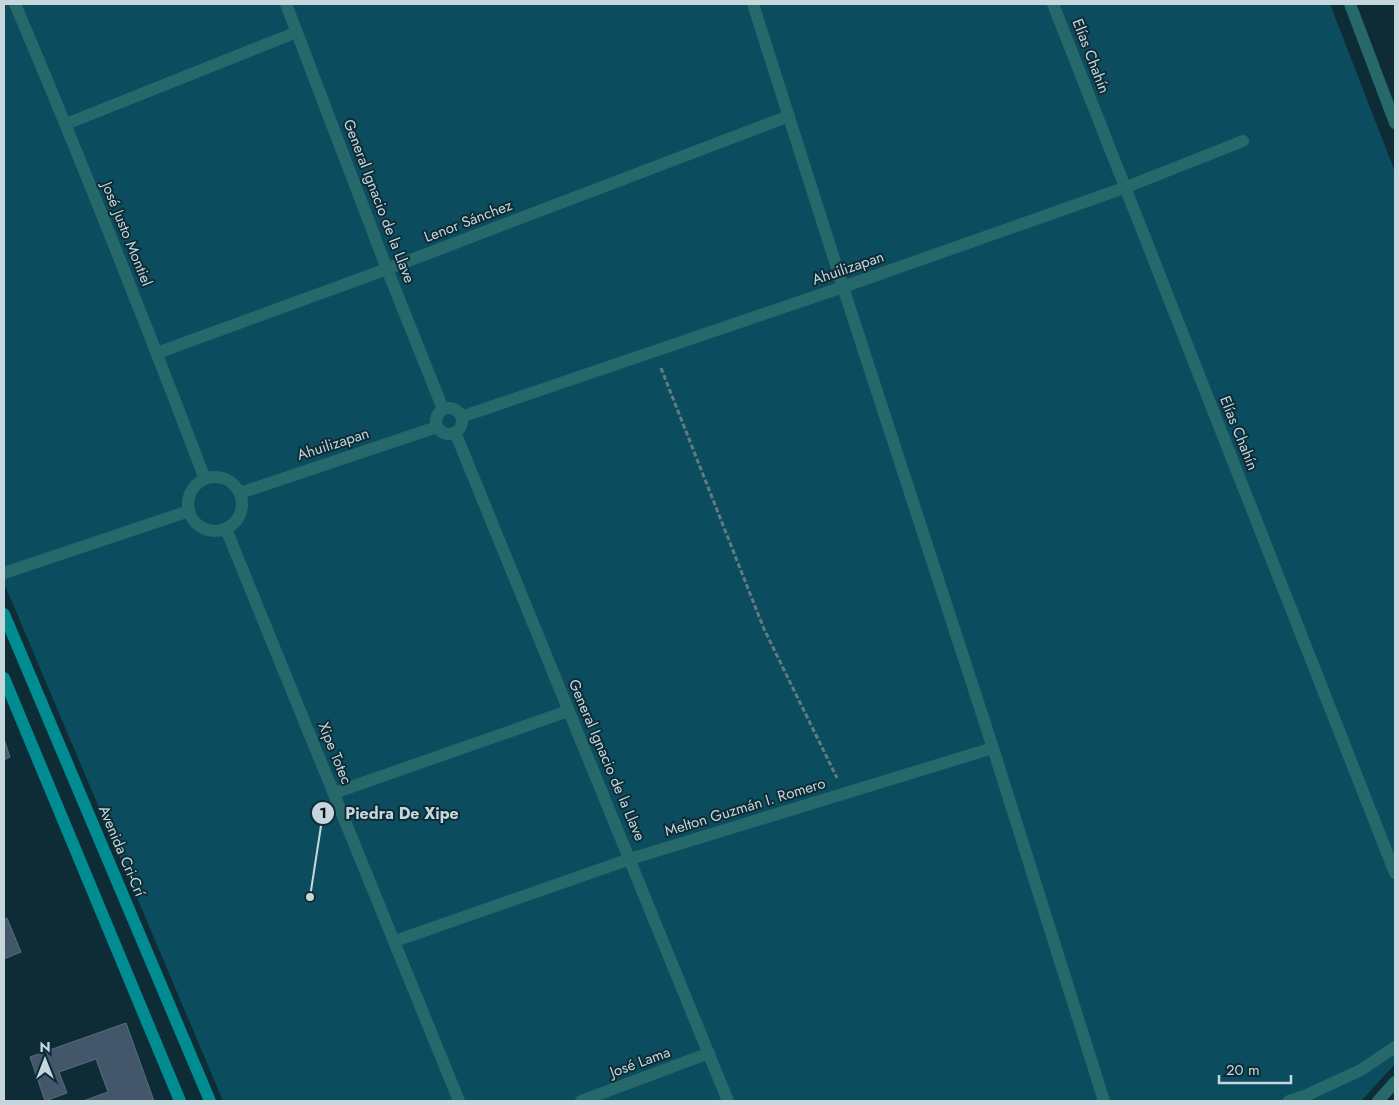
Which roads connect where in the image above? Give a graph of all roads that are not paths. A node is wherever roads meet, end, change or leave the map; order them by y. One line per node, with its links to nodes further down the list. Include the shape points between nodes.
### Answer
1 (15, 4): 9 (street, José Justo Montiel)
2 (286, 4): 6 (street, General Ignacio de la Llave)
3 (753, 4): 7 (street)
4 (1053, 4): 11 (street, Elías Chahín)
5 (1350, 4): 8 (street)
6 (297, 32): 9 (street); 12 (street, General Ignacio de la Llave)
7 (789, 116): 12 (street, Lenor Sánchez); 13 (street)
8 (1395, 123)
9 (66, 124): 14 (street, José Justo Montiel)
10 (1243, 141): 11 (street, Ahuilizapan)
11 (1124, 188): 13 (street, Ahuilizapan); 30 (street, Elías Chahín)
12 (387, 269): 14 (street, Lenor Sánchez); 15 (street, General Ignacio de la Llave)
13 (843, 287): 16 (street, Ahuilizapan); 27 (street)
14 (157, 353): 19 (street, José Justo Montiel)
15 (443, 409): 16 (street, via 456,410); 17 (street, via 437,415)
16 (461, 417): 18 (street, via 461,425)
17 (437, 427): 18 (street, via 447,434); 20 (street, Ahuilizapan)
18 (455, 432): 26 (street, General Ignacio de la Llave)
19 (205, 479): 20 (street, via 224,478 232,482); 21 (street, via 192,490 188,498)
20 (240, 493): 22 (street, via 240,517)
21 (189, 511): 22 (street, via 201,528 209,531); 23 (street)
22 (226, 529): 28 (street, Xipe Totec)
23 (4, 573)
24 (4, 614): 36 (main road, Avenida Cri-Crí)
25 (4, 678): 35 (main road)
26 (568, 711): 28 (street); 29 (street, General Ignacio de la Llave)
27 (993, 748): 29 (street, Melton Guzmán I. Romero); 40 (street)
28 (334, 793): 31 (street, Xipe Totec)
29 (630, 859): 31 (street, Melton Guzmán I. Romero); 33 (street, General Ignacio de la Llave)
30 (1395, 873)
31 (395, 942): 37 (street, Xipe Totec)
32 (1395, 1047): 41 (street, via 1361,1070)
33 (709, 1053): 38 (street, José Lama); 39 (street, General Ignacio de la Llave)
34 (1395, 1082): 42 (street)
35 (180, 1101)
36 (210, 1101)
37 (459, 1101)
38 (581, 1101)
39 (728, 1101)
40 (1104, 1101)
41 (1289, 1101)
42 (1378, 1101)

